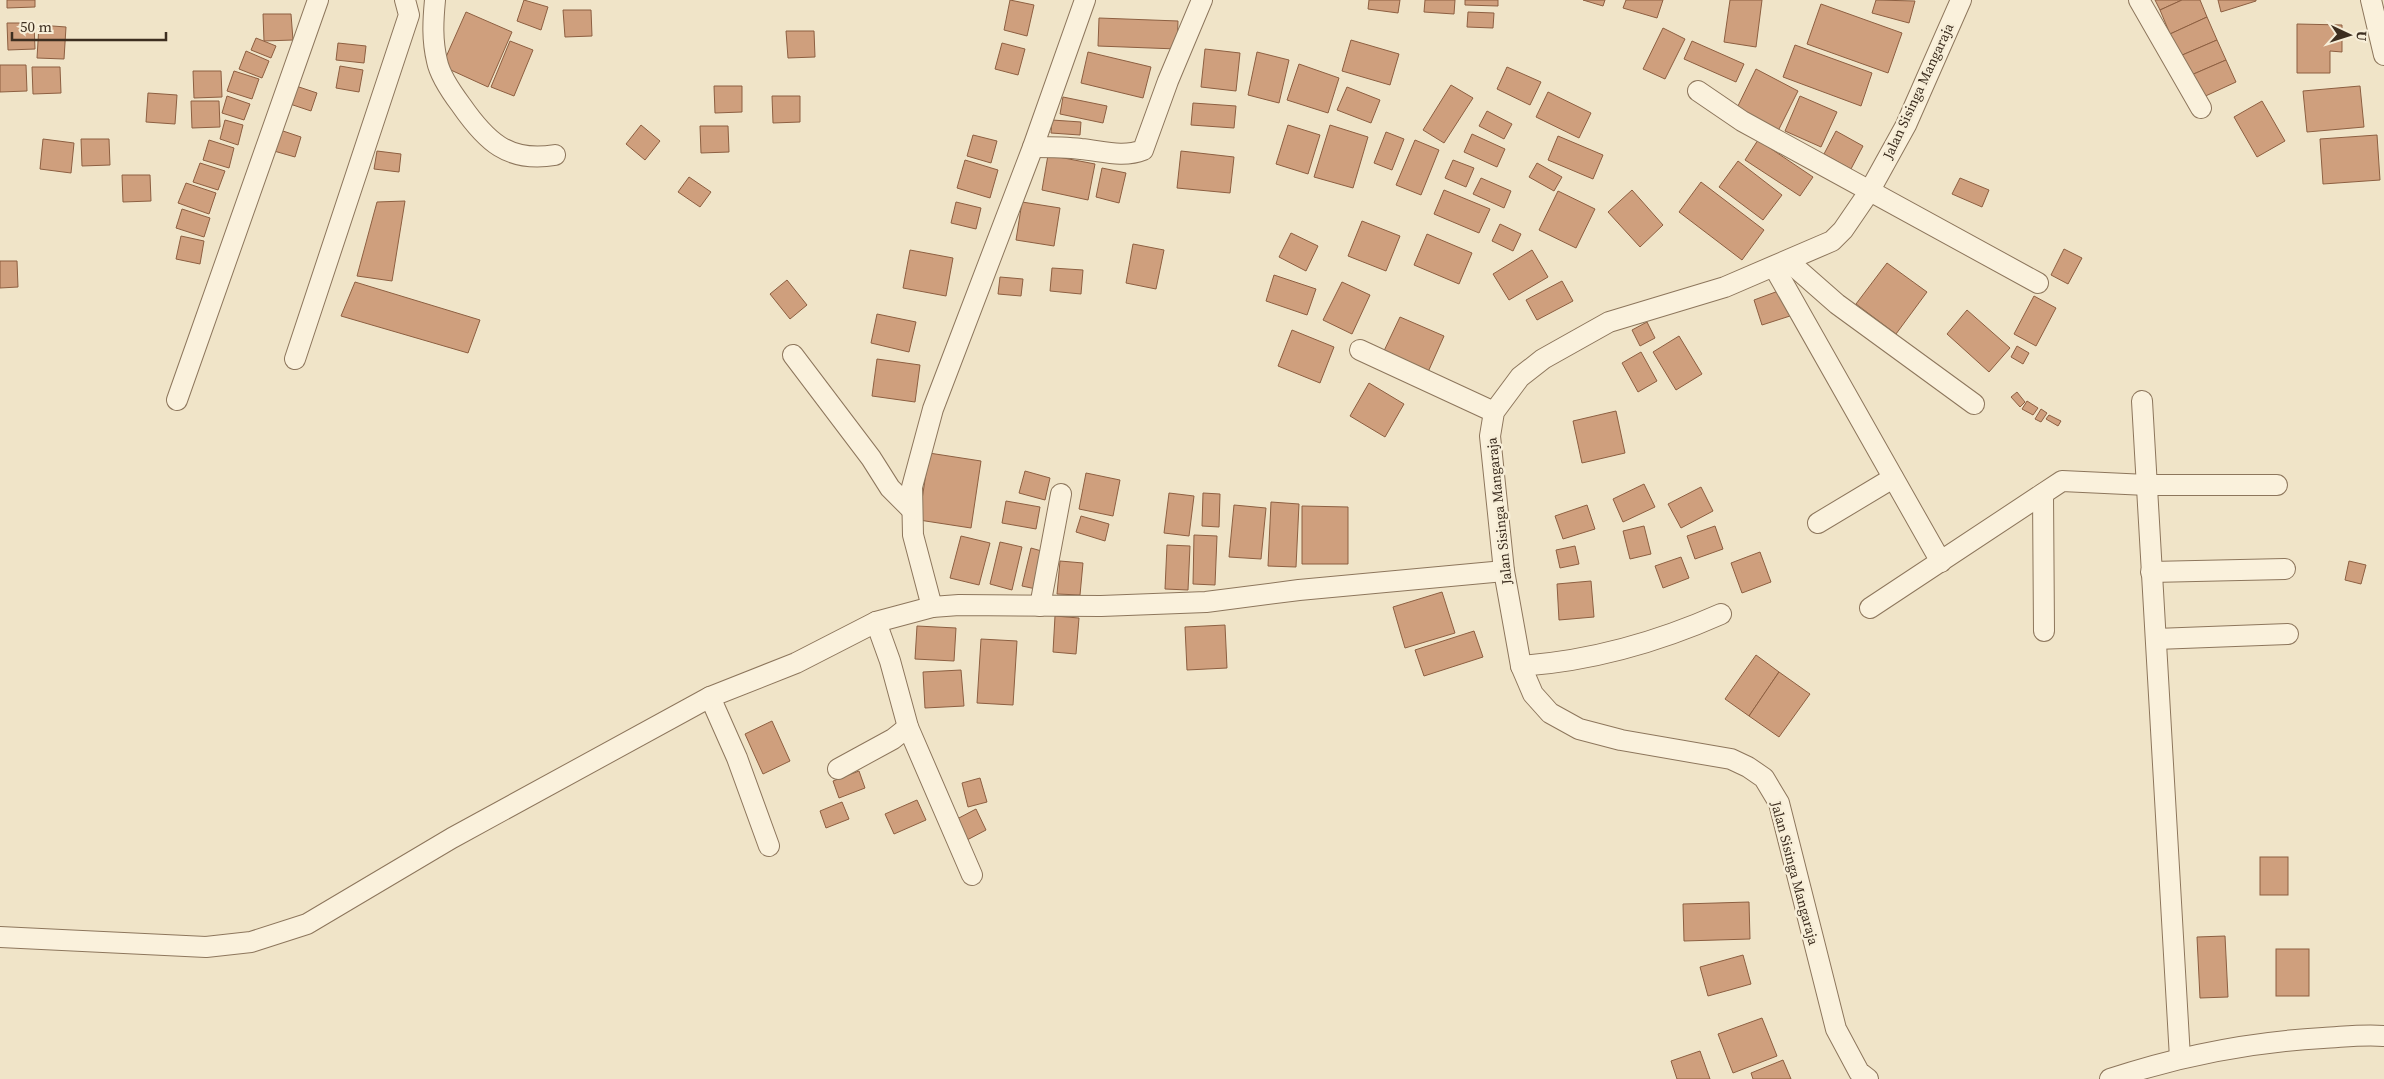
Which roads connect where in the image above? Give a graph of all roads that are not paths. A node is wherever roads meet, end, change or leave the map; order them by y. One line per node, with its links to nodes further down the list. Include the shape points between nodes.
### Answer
1 (318, 0): 20 (street)
2 (405, 0): 19 (street, via 409,15 406,27)
3 (435, 0): 13 (street, via 432,29 437,64 454,96 480,132 516,155 536,158)
4 (1085, 0): 12 (street)
5 (1202, 0): 12 (street, via 1143,150 1122,154 1080,148)
6 (1961, 0): 14 (street, Jalan Sisinga Mangaraja, via 1906,125)
7 (2139, 0): 11 (street, via 2182,80)
8 (2371, 0): 9 (street)
9 (2384, 55)
10 (1698, 91): 14 (street, via 1742,121)
11 (2201, 108)
12 (1033, 147): 29 (street, via 933,409 912,487)
13 (555, 155)
14 (1869, 192): 15 (street, Jalan Sisinga Mangaraja, via 1843,230 1832,240); 16 (street)
15 (1781, 264): 22 (street); 23 (street, Jalan Sisinga Mangaraja, via 1725,287 1609,322 1543,359 1520,377); 24 (street)
16 (2038, 284)
17 (1360, 350): 23 (street)
18 (793, 355): 29 (street, via 890,488)
19 (295, 359)
20 (177, 400)
21 (2142, 401): 25 (street)
22 (1974, 404)
23 (1494, 412): 33 (street, Jalan Sisinga Mangaraja, via 1490,436)
24 (1893, 478): 30 (street); 31 (street)
25 (2147, 485): 26 (street); 28 (street, via 2062,481); 34 (street)
26 (2277, 485)
27 (1061, 494): 35 (street)
28 (2043, 494): 31 (street); 40 (street)
29 (911, 509): 36 (street, via 913,535)
30 (1818, 523)
31 (1941, 562): 37 (street)
32 (2284, 568): 34 (street)
33 (1504, 570): 35 (street, via 1206,602); 43 (street, Jalan Sisinga Mangaraja)
34 (2152, 572): 42 (street)
35 (1040, 606): 36 (street)
36 (932, 607): 39 (street)
37 (1870, 608)
38 (1721, 614): 43 (street, via 1692,627 1620,650)
39 (876, 622): 44 (street, via 796,663); 45 (street)
40 (2044, 630)
41 (2288, 634): 42 (street)
42 (2156, 639): 51 (street)
43 (1520, 666): 52 (street, Jalan Sisinga Mangaraja, via 1533,694 1550,713 1579,729 1621,740 1731,759 1764,778 1779,803 1836,1029)
44 (710, 697): 47 (street, via 737,758); 49 (street, via 452,838 307,924 251,942 206,947)
45 (908, 727): 46 (street, via 893,739); 48 (street)
46 (838, 769)
47 (769, 846)
48 (972, 874)
49 (0, 937)
50 (2384, 1036): 51 (street, via 2285,1040)
51 (2180, 1058): 53 (street)
52 (1857, 1077)
53 (2110, 1079)

